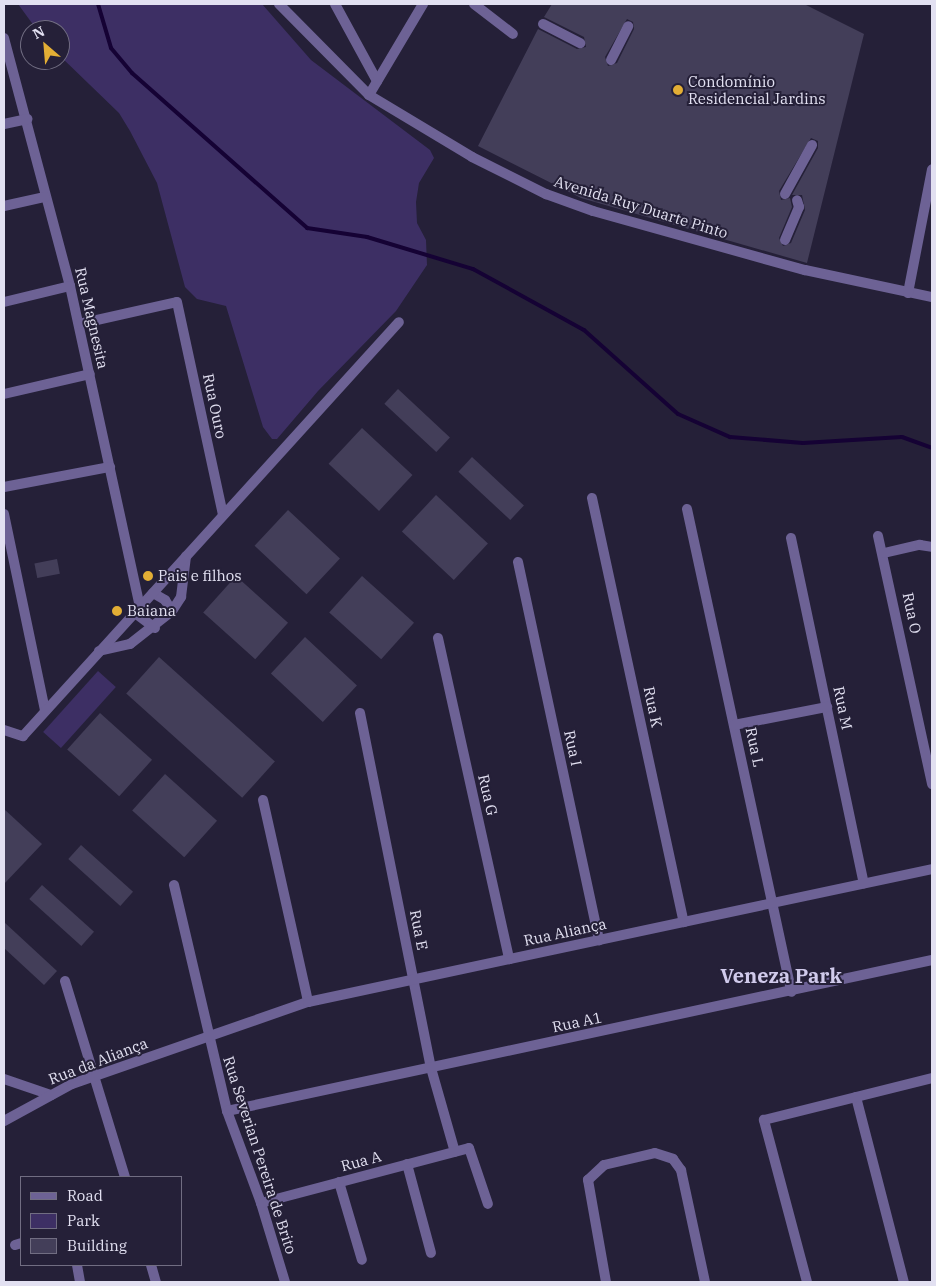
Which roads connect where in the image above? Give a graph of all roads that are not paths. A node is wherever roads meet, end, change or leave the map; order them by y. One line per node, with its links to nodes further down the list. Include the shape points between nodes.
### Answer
1 (280, 4): 12 (street, Avenida Ruy Duarte Pinto)
2 (335, 4): 11 (street)
3 (422, 4): 11 (street)
4 (474, 4): 7 (street)
5 (543, 24): 9 (street)
6 (628, 26): 10 (street)
7 (513, 34)
8 (5, 36): 13 (street, Rua Magnesita)
9 (580, 43)
10 (611, 60)
11 (377, 81): 12 (street)
12 (369, 95): 23 (street, Avenida Ruy Duarte Pinto, via 494,169 555,197 796,268)
13 (27, 118): 14 (street); 18 (street, Rua Magnesita)
14 (4, 124)
15 (812, 146): 17 (street)
16 (932, 169): 23 (street)
17 (785, 194)
18 (45, 197): 20 (street); 22 (street, Rua Magnesita)
19 (797, 200): 21 (street, via 799,207)
20 (4, 206)
21 (784, 240)
22 (70, 286): 25 (street); 27 (street, Rua Magnesita)
23 (908, 293): 24 (street, Avenida Ruy Duarte Pinto)
24 (932, 297)
25 (4, 302)
26 (400, 322): 35 (street)
27 (79, 324): 28 (street, Rua Magnesita); 35 (street, Rua Ouro, via 177,302)
28 (90, 374): 29 (street); 30 (street, Rua Magnesita)
29 (4, 394)
30 (110, 467): 31 (street); 43 (street, Rua Magnesita)
31 (4, 488)
32 (592, 498): 59 (street, Rua K)
33 (687, 509): 51 (street, Rua L)
34 (4, 514): 49 (street)
35 (223, 516): 40 (street)
36 (878, 536): 39 (street, Rua O)
37 (792, 538): 48 (street, Rua M)
38 (932, 547): 39 (street, via 920,545)
39 (884, 553): 53 (street, Rua O)
40 (186, 556): 42 (street); 44 (street, via 181,597)
41 (518, 562): 60 (street, Rua I)
42 (152, 593): 43 (street); 44 (street, via 165,600)
43 (138, 610): 45 (street); 47 (street)
44 (172, 611): 45 (street)
45 (155, 628): 47 (street, via 130,644)
46 (438, 638): 61 (street, Rua G)
47 (100, 652): 49 (street)
48 (827, 707): 51 (street); 56 (street, Rua M)
49 (46, 711): 52 (street, via 23,736)
50 (360, 713): 63 (street, Rua E)
51 (734, 725): 58 (street, Rua L)
52 (4, 730)
53 (932, 784)
54 (264, 800): 66 (street)
55 (932, 869): 56 (street, Rua Aliança)
56 (864, 883): 58 (street, Rua Aliança)
57 (174, 886): 67 (street, Rua Severian Pereira de Brito)
58 (774, 903): 59 (street, Rua Aliança); 65 (street, Rua L)
59 (684, 922): 60 (street, Rua Aliança)
60 (599, 940): 61 (street, Rua Aliança)
61 (509, 959): 63 (street, Rua Aliança)
62 (932, 960): 65 (street, Rua A1)
63 (414, 979): 66 (street, Rua Aliança); 68 (street, Rua E)
64 (65, 981): 69 (street)
65 (791, 992): 68 (street, Rua A1)
66 (308, 1002): 67 (street, Rua Aliança)
67 (207, 1037): 69 (street, Rua da Aliança); 74 (street, Rua Severian Pereira de Brito)
68 (431, 1068): 74 (street, Rua A1); 76 (street, Rua E)
69 (92, 1076): 72 (street, Rua da Aliança); 78 (street)
70 (932, 1078): 73 (street)
71 (4, 1079): 72 (street)
72 (51, 1095): 75 (street, Rua da Aliança)
73 (856, 1097): 91 (street, via 764,1120); 92 (street)
74 (227, 1111): 80 (street, Rua Severian Pereira de Brito)
75 (4, 1121)
76 (455, 1152): 77 (street, Rua A); 81 (street, Rua A, via 469,1148)
77 (407, 1164): 79 (street, Rua A); 82 (street)
78 (125, 1176)
79 (339, 1182): 80 (street, Rua A); 83 (street)
80 (261, 1203): 88 (street, Rua Severian Pereira de Brito)
81 (488, 1204)
82 (431, 1253)
83 (362, 1260)
84 (76, 1266): 86 (street)
85 (151, 1266): 87 (street)
86 (80, 1282)
87 (156, 1282)
88 (284, 1282)
89 (606, 1282): 90 (street, via 588,1180 604,1165 655,1153 673,1159 681,1170)
90 (705, 1282)
91 (808, 1282)
92 (904, 1282)

